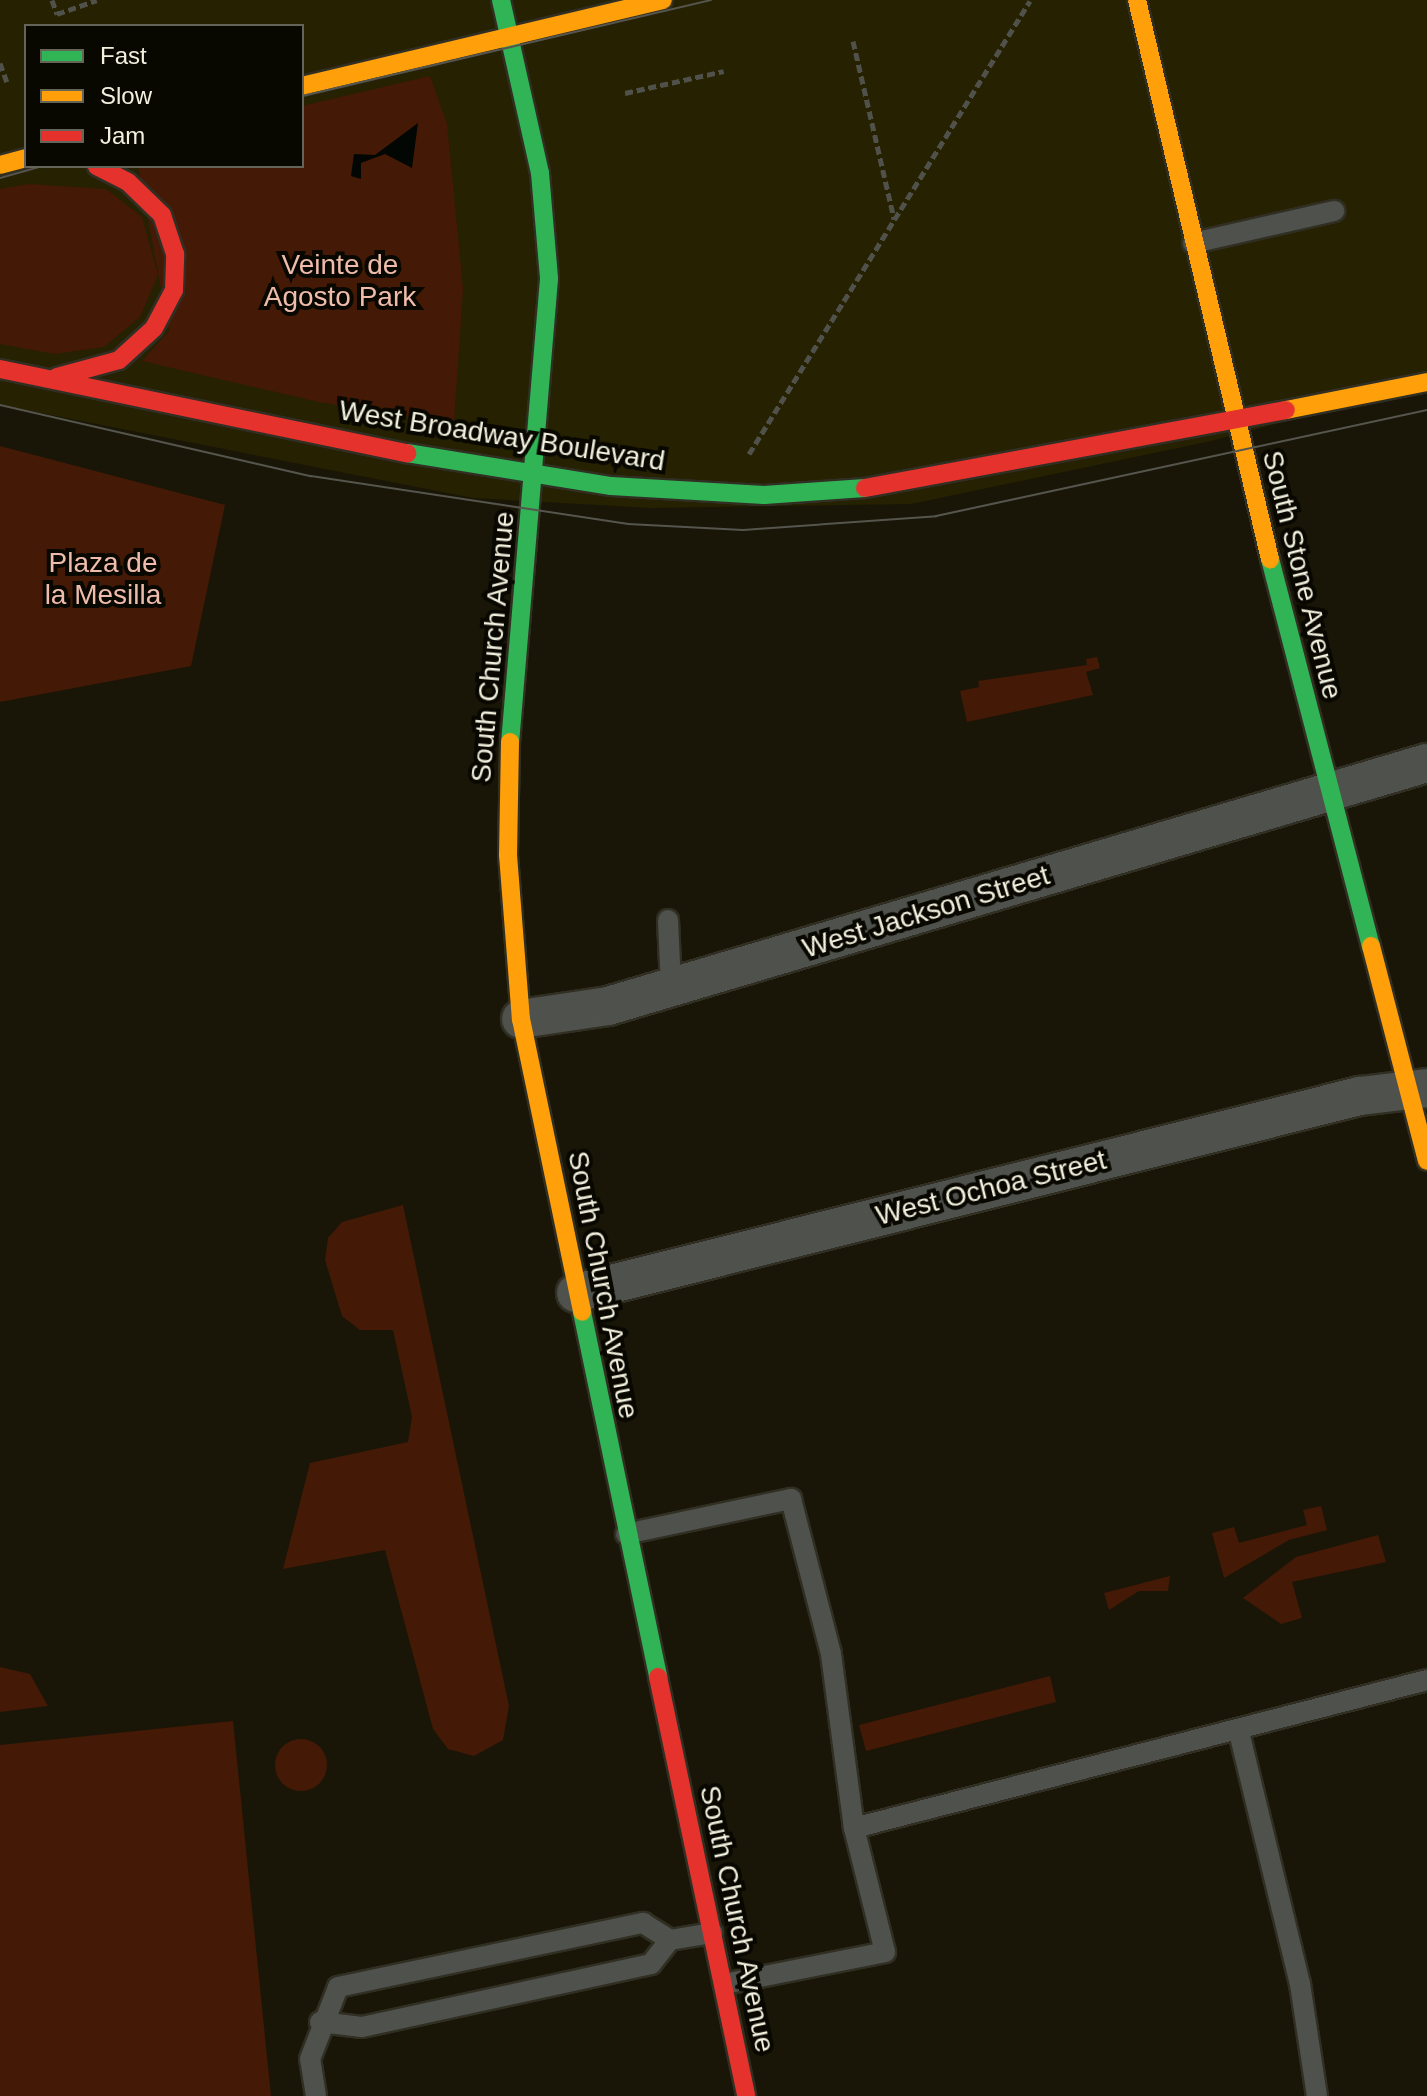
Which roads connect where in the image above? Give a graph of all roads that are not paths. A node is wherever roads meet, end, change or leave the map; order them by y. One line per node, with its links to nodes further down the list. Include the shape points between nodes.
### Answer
1 (501, 0): 4 (street, South Church Avenue)
2 (663, 0): 4 (street)
3 (1137, 0): 10 (street, South Stone Avenue)
4 (512, 35): 5 (street); 15 (street, South Church Avenue, via 540,173 549,279)
5 (304, 86)
6 (24, 159): 7 (street)
7 (0, 165)
8 (101, 168): 12 (street, via 128,182 162,215 175,254 174,290 154,328 119,360)
9 (1334, 211): 10 (lane)
10 (1193, 243): 14 (street, South Stone Avenue)
11 (0, 369): 12 (street, West Broadway Boulevard)
12 (43, 379): 15 (street, West Broadway Boulevard)
13 (1427, 382): 14 (street, West Broadway Boulevard)
14 (1235, 423): 15 (street, West Broadway Boulevard, via 833,494 651,489); 17 (street, South Stone Avenue)
15 (536, 475): 20 (street, South Church Avenue, via 510,739 508,855)
16 (1427, 763): 17 (street, West Jackson Street)
17 (1328, 792): 19 (street, West Jackson Street); 21 (street, South Stone Avenue)
18 (668, 920): 19 (lane)
19 (671, 987): 20 (street, West Jackson Street)
20 (521, 1019): 23 (street, South Church Avenue)
21 (1418, 1090): 22 (street, South Stone Avenue); 23 (street, West Ochoa Street, via 1360,1096)
22 (1427, 1161)
23 (576, 1293): 24 (street, South Church Avenue)
24 (626, 1534): 27 (lane, via 791,1499 831,1654); 28 (street, South Church Avenue)
25 (1427, 1680): 26 (lane)
26 (1239, 1732): 27 (lane); 34 (lane, via 1300,1984)
27 (854, 1828): 30 (lane, via 885,1952)
28 (712, 1933): 29 (lane); 30 (street, South Church Avenue)
29 (670, 1940): 31 (lane, via 651,1964 362,2027); 31 (lane, via 643,1923 338,1987)
30 (724, 1984): 33 (street, South Church Avenue)
31 (320, 2022): 32 (lane, via 310,2059)
32 (316, 2096)
33 (746, 2096)
34 (1317, 2096)

